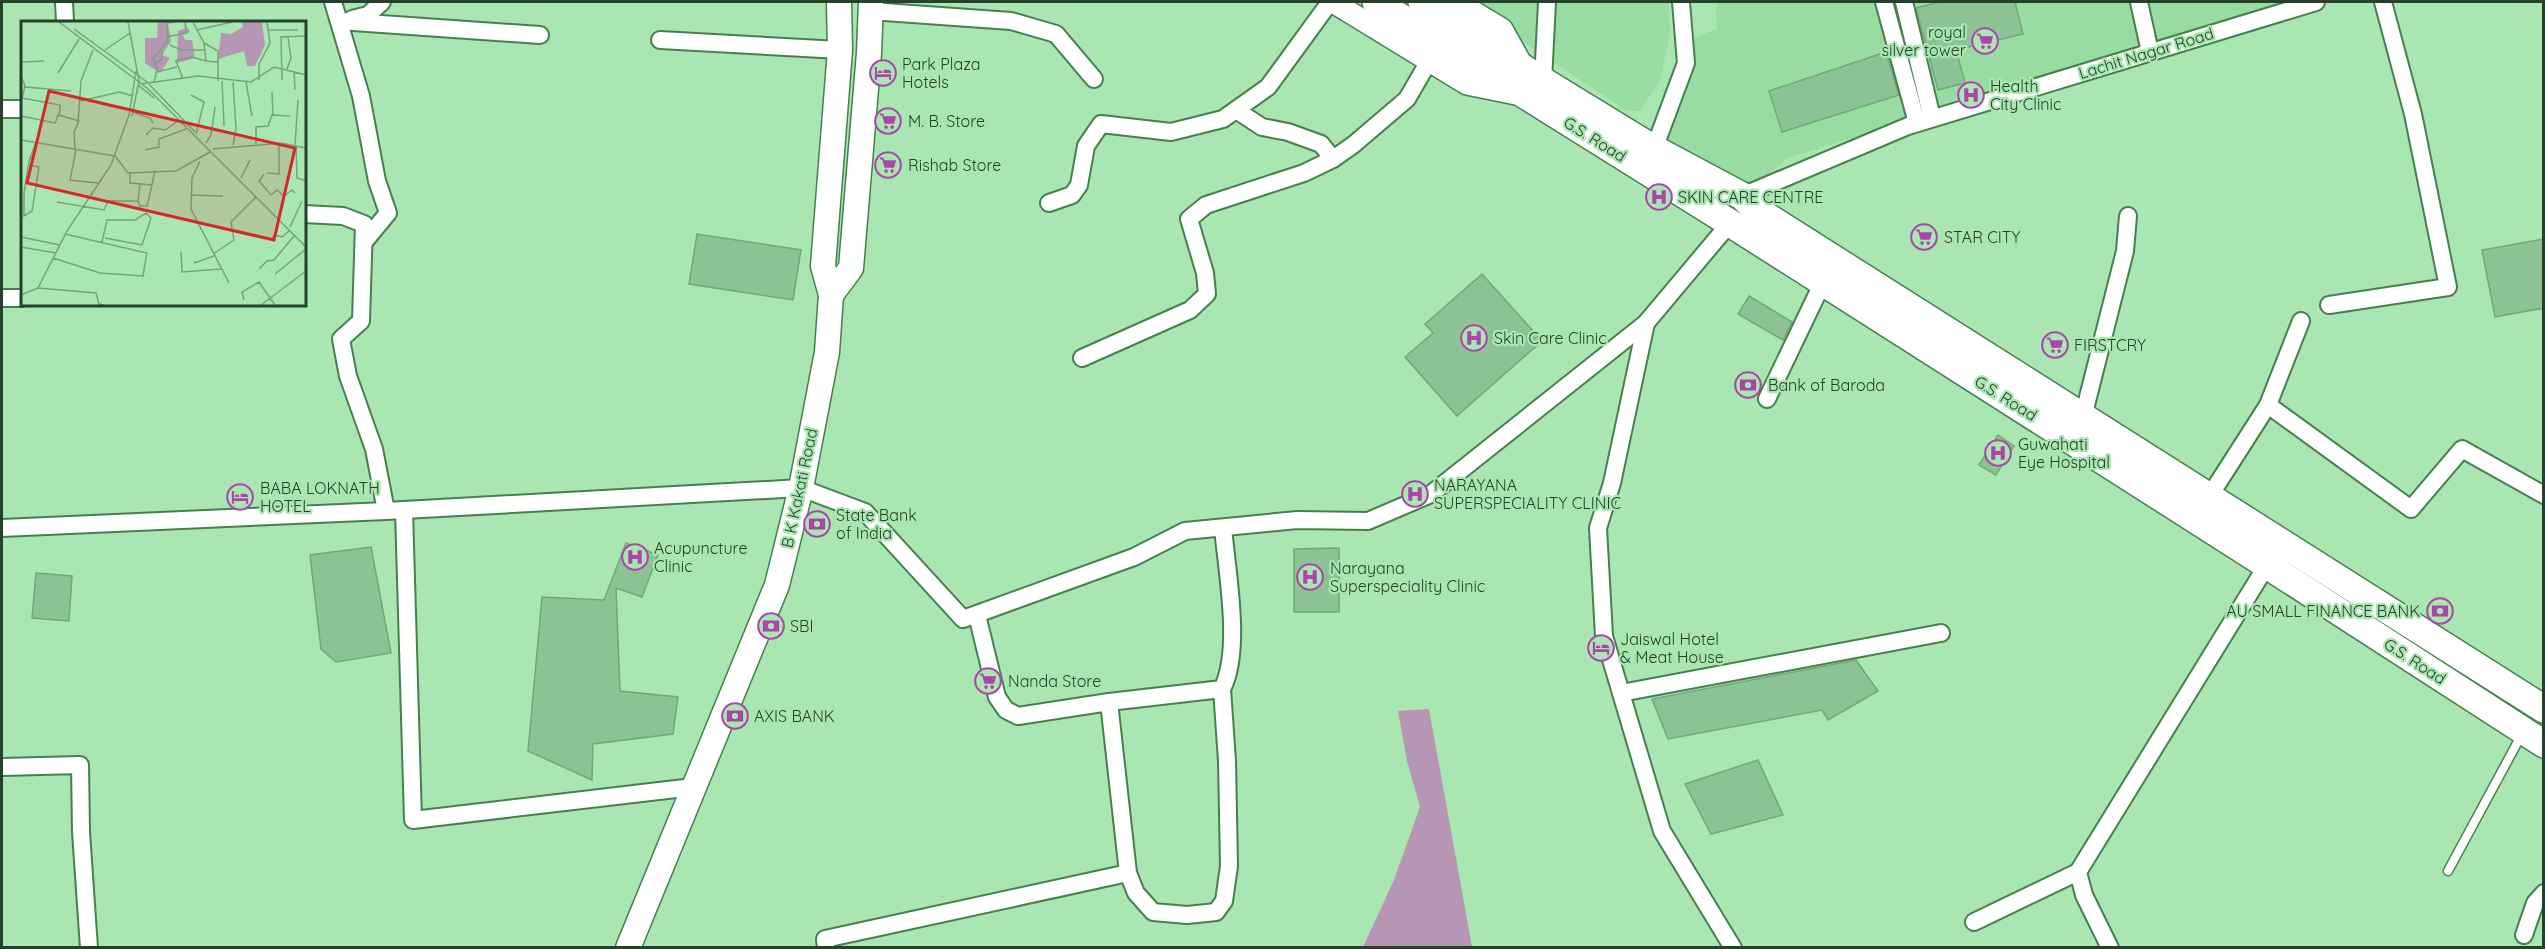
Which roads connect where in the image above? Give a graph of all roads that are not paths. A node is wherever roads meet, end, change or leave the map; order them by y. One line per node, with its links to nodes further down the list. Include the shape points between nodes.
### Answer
1 (64, 2): 17 (street)
2 (333, 2): 18 (street)
3 (382, 2): 18 (street, via 368,15)
4 (839, 2): 21 (main road, B K Kakati Road)
5 (1331, 2): 24 (street); 29 (street, via 1268,87)
6 (1376, 2): 23 (main road)
7 (1422, 2): 23 (main road)
8 (1457, 2): 26 (street, via 1502,29)
9 (1547, 2): 26 (street)
10 (1681, 2): 31 (street, via 1686,63)
11 (1884, 2): 30 (street)
12 (1904, 2): 30 (street)
13 (2139, 2): 22 (street)
14 (2316, 2): 22 (street, Lachit Nagar Road)
15 (2383, 2): 43 (street, via 2414,114 2448,287)
16 (871, 6): 25 (street, via 1011,21 1056,34); 40 (main road, via 850,268)
17 (65, 21)
18 (339, 21): 19 (street); 38 (street, via 388,213)
19 (540, 34)
20 (660, 40): 21 (street)
21 (840, 50): 40 (main road, B K Kakati Road, via 823,266)
22 (2150, 52): 30 (street, Lachit Nagar Road)
23 (1480, 53): 26 (main road)
24 (1429, 61): 26 (street, via 1467,84); 32 (street, via 1407,99)
25 (1094, 79)
26 (1531, 82): 31 (main road, G.S. Road); 37 (main road, G.S. Road)
27 (21, 109): 28 (street)
28 (2, 110)
29 (1236, 110): 32 (street, via 1262,127 1321,144); 34 (street, via 1223,119 1172,132 1101,124 1086,146 1079,185 1072,195)
30 (1924, 121): 33 (street, Lachit Nagar Road)
31 (1654, 149): 33 (main road, G.S. Road)
32 (1333, 159): 46 (street, via 1304,173 1206,205 1189,219 1205,273 1206,294 1190,310)
33 (1742, 196): 49 (main road, G.S. Road, via 1755,209)
34 (1049, 203)
35 (306, 214): 38 (street, via 343,216 364,224)
36 (2128, 216): 49 (street, via 2125,251)
37 (1730, 223): 39 (main road, G.S. Road); 45 (street)
38 (364, 242): 54 (street, via 362,321 341,339 348,376 374,449)
39 (1823, 282): 47 (street); 57 (main road, G.S. Road)
40 (831, 295): 50 (main road, B K Kakati Road, via 827,352)
41 (2, 298): 42 (street)
42 (21, 298)
43 (2329, 304)
44 (2301, 321): 48 (street)
45 (1646, 323): 56 (street, via 1431,494 1368,521 1296,520); 61 (street, via 1612,483 1598,528 1604,636)
46 (1082, 358)
47 (1767, 399)
48 (2268, 405): 51 (street, via 2411,509 2462,449); 52 (street)
49 (2083, 417): 52 (main road, G.S. Road)
50 (801, 488): 53 (street); 58 (street, via 865,513 963,619); 66 (main road, B K Kakati Road, via 777,585)
51 (2544, 495)
52 (2209, 497): 63 (main road, G.S. Road)
53 (404, 510): 54 (street); 66 (street, via 413,820)
54 (386, 511): 55 (street)
55 (2, 528)
56 (1223, 528): 58 (street, via 1185,531 1134,557); 60 (street, via 1233,647 1229,676)
57 (2267, 565): 64 (main road, G.S. Road); 68 (street)
58 (977, 615): 62 (street, via 997,697 1006,710 1018,716)
59 (1941, 633): 61 (street)
60 (1222, 689): 62 (street); 69 (street, via 1228,866 1224,901 1216,912 1153,912 1136,894)
61 (1621, 693): 76 (street, via 1662,831)
62 (1109, 702): 69 (street)
63 (2544, 709)
64 (2534, 738): 67 (lane)
65 (2, 767): 73 (street, via 80,765)
66 (693, 787): 74 (main road, B K Kakati Road)
67 (2448, 871)
68 (2078, 872): 71 (street); 77 (street, via 2084,895)
69 (1128, 873): 75 (street, via 825,939)
70 (2544, 892): 72 (street, via 2535,903)
71 (1974, 922)
72 (2524, 935)
73 (89, 948)
74 (628, 948)
75 (826, 948)
76 (1733, 948)
77 (2110, 948)

